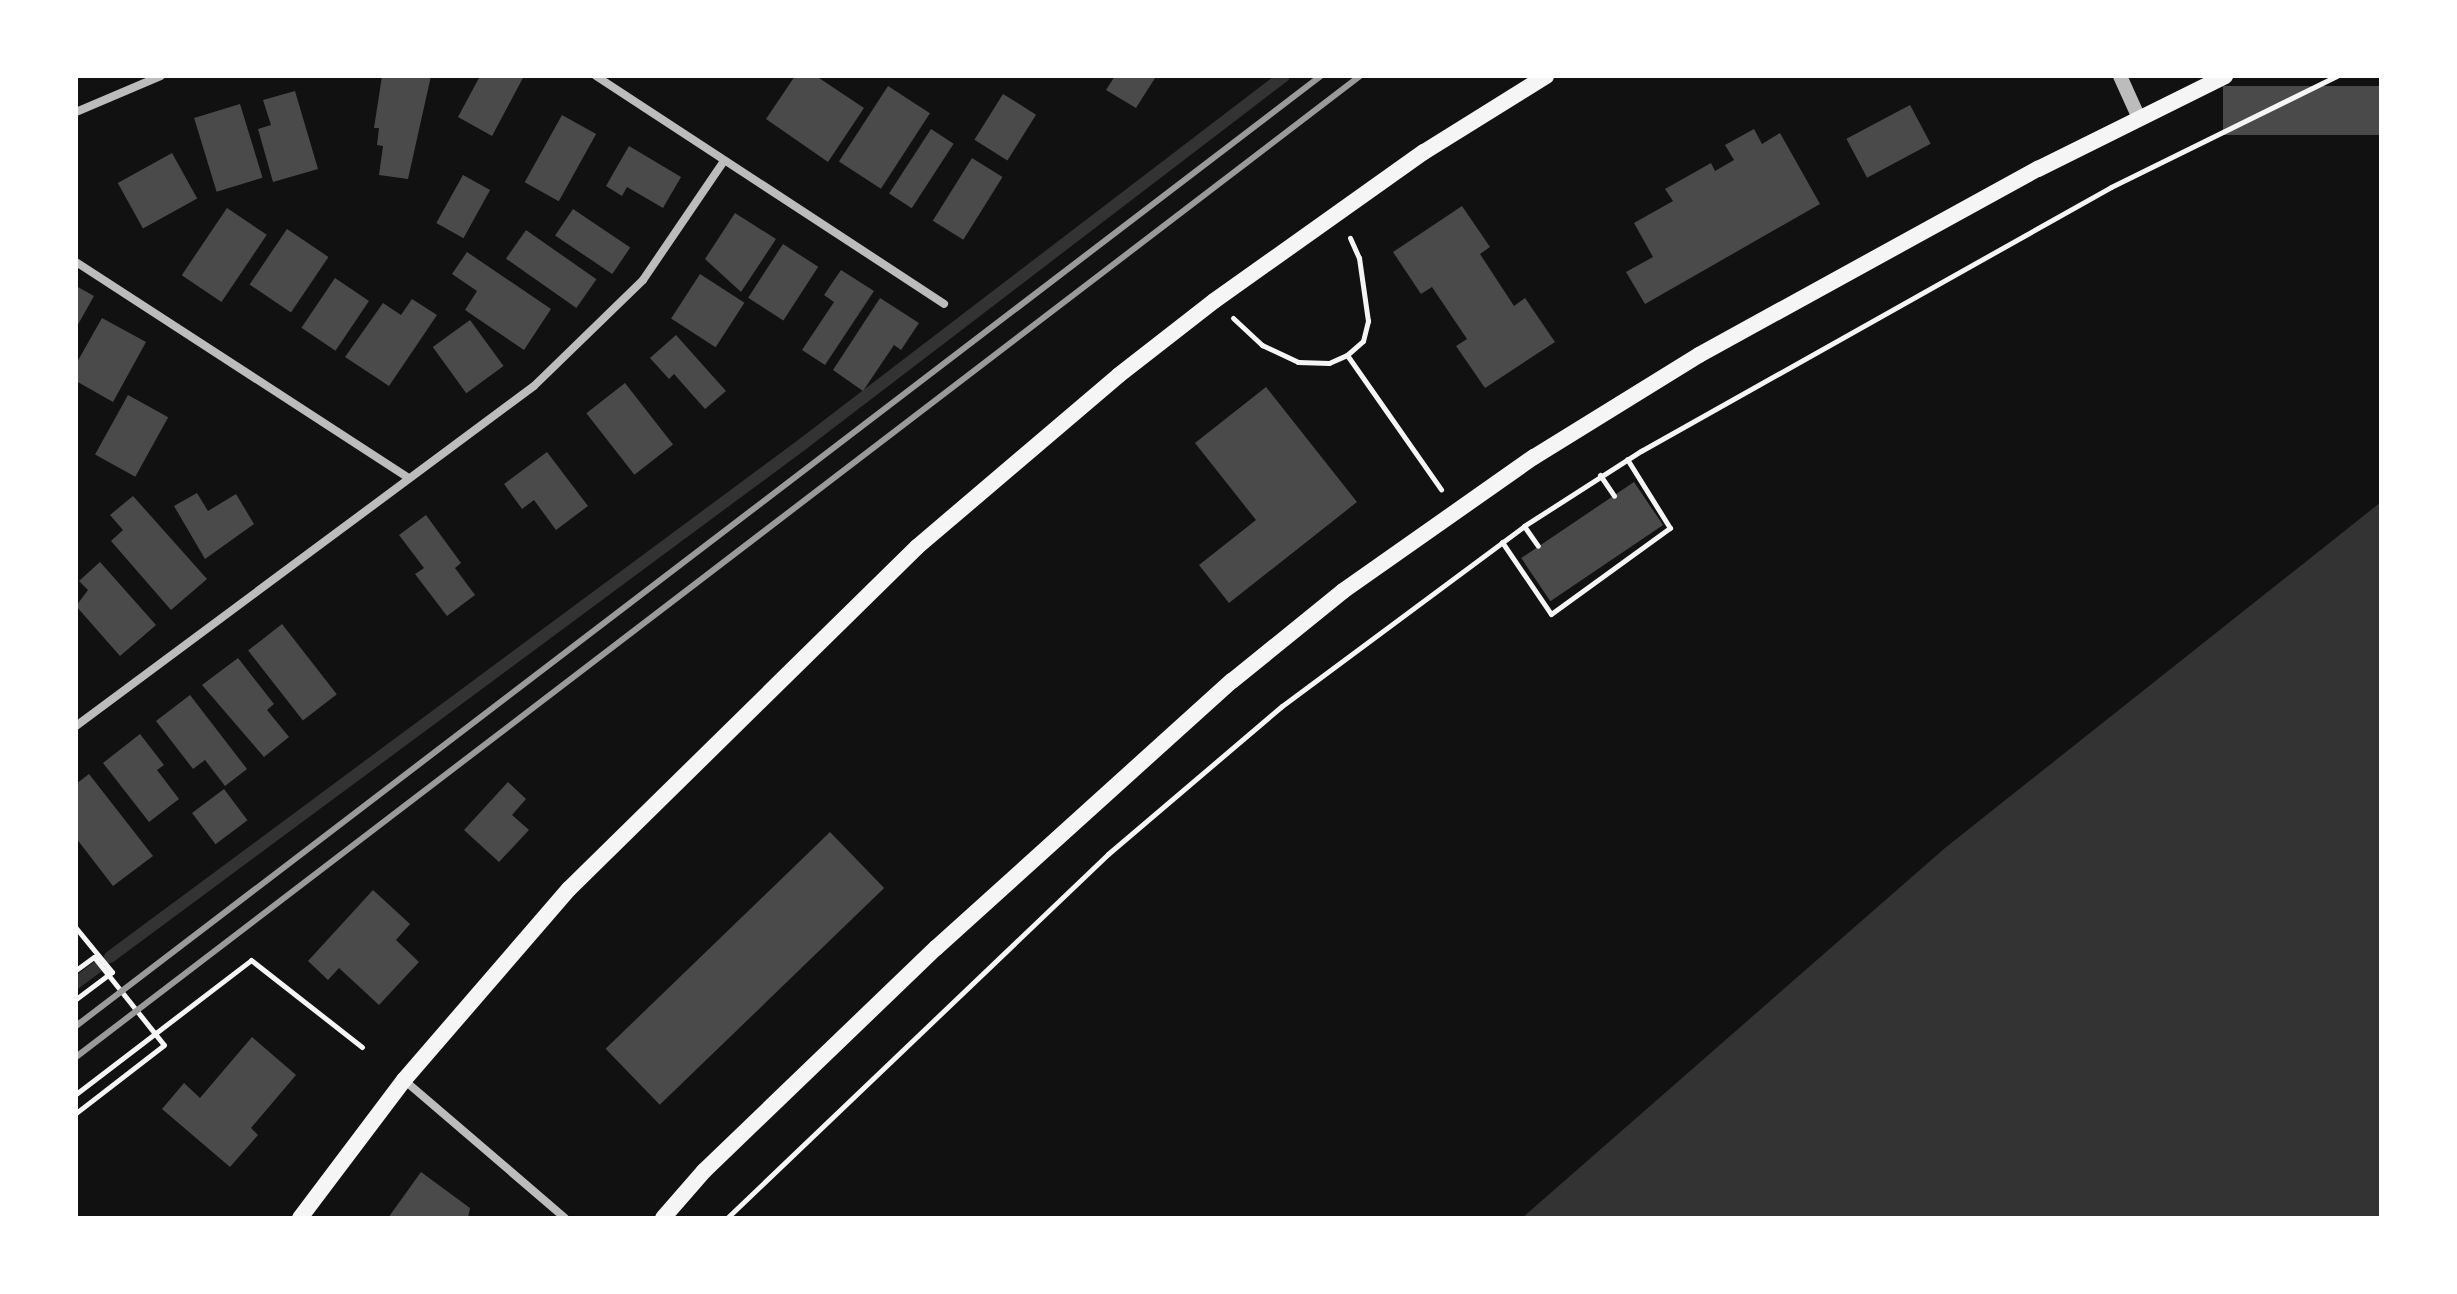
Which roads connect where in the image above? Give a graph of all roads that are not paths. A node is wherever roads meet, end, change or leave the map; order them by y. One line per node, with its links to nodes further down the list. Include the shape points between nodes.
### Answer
1 (161, 76): 6 (street)
2 (596, 76): 8 (street)
3 (1546, 76): 13 (main road, via 1339,211 1214,301 1018,458 741,715 569,889)
4 (2120, 76): 7 (street)
5 (2225, 76): 7 (main road)
6 (76, 112)
7 (2139, 118): 16 (main road, via 1872,257 1617,404 1456,510 1232,681 936,948 704,1171)
8 (724, 161): 10 (street); 11 (street, via 643,280 534,386)
9 (76, 262): 11 (street)
10 (944, 304)
11 (407, 477): 12 (street)
12 (76, 726)
13 (404, 1080): 14 (main road); 15 (street)
14 (300, 1218)
15 (565, 1218)
16 (663, 1218)

